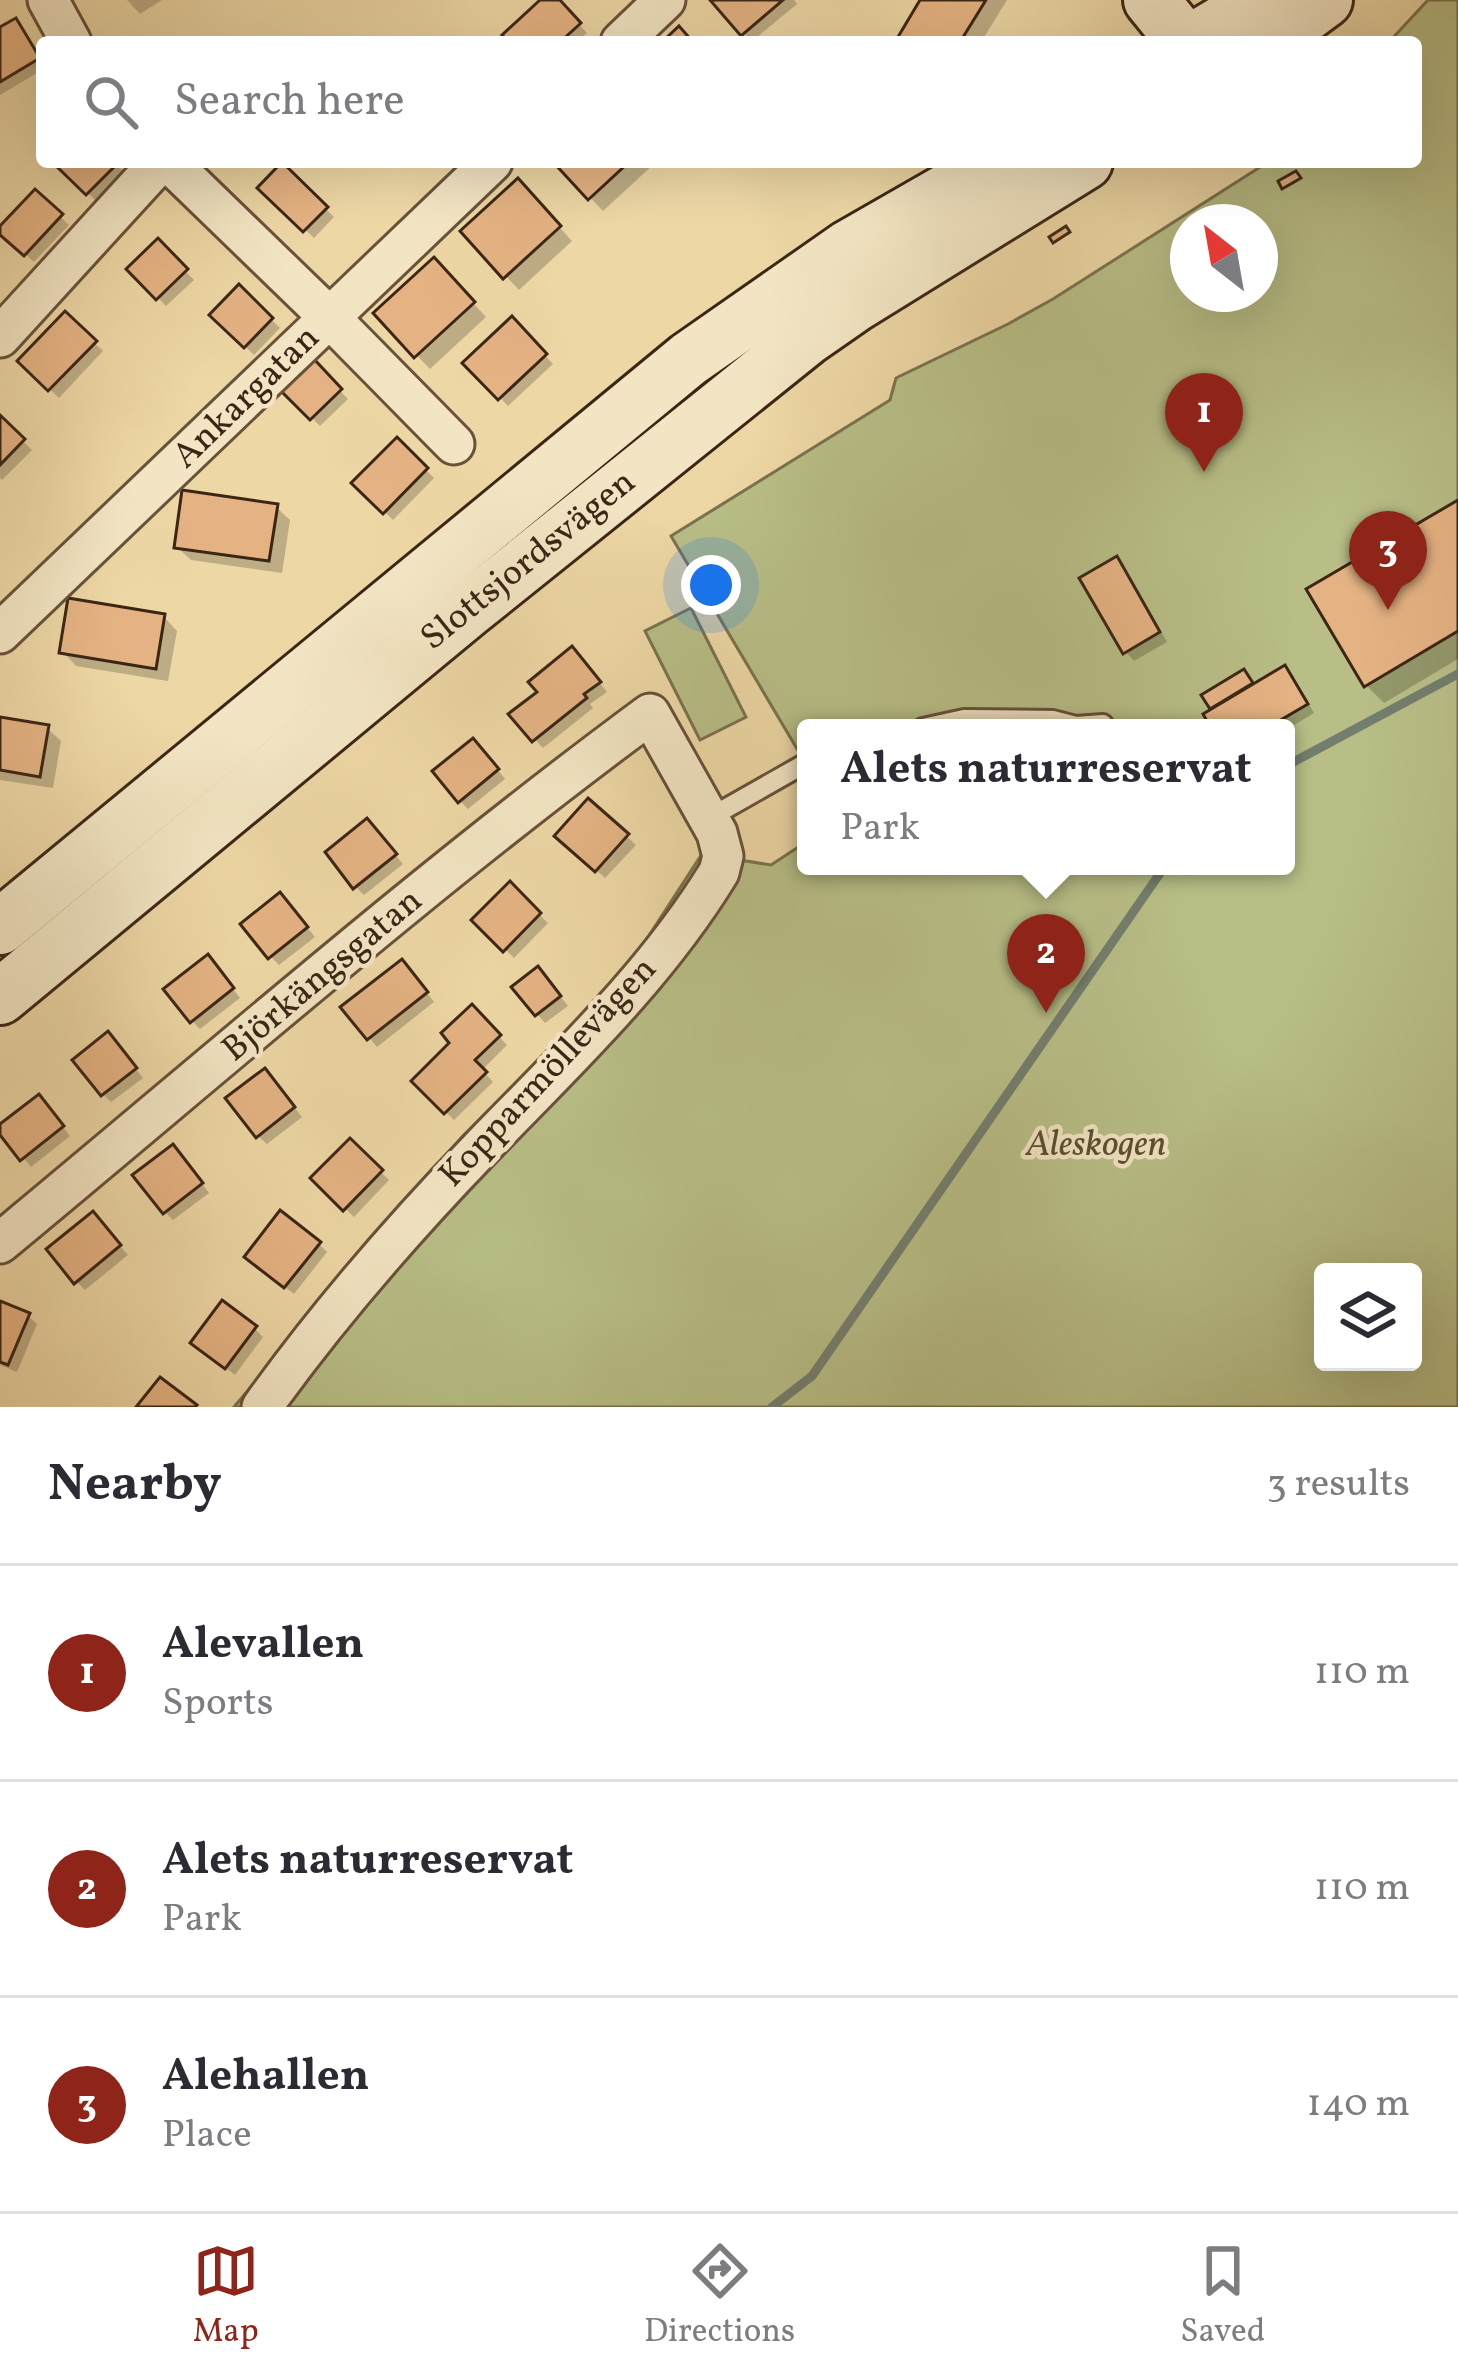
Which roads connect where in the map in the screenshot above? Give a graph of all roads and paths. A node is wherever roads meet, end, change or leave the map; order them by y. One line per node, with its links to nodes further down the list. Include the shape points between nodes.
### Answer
1 (48, 0): 8 (street)
2 (665, 0): 9 (street)
3 (1136, 0): 10 (main road)
4 (1151, 0): 11 (main road)
5 (1186, 0): 12 (main road)
6 (1261, 0): 13 (main road)
7 (1325, 0): 14 (main road)
8 (68, 36)
9 (627, 36)
10 (1137, 36)
11 (1183, 36)
12 (1191, 36)
13 (1202, 36)
14 (1275, 36)
15 (155, 168): 21 (street)
16 (176, 168): 20 (street)
17 (486, 168): 20 (street, Ankargatan)
18 (988, 168): 27 (main road, Slottsjordsvägen, via 848,248 689,358)
19 (1074, 168): 28 (main road, Slottsjordsvägen, via 808,337)
20 (330, 318): 22 (street); 23 (street, Ankargatan)
21 (0, 337)
22 (454, 444)
23 (0, 633)
24 (650, 714): 26 (street, Kopparmöllevägen); 29 (street, Björkängsgatan, via 413,899)
25 (797, 768): 26 (lane)
26 (709, 818): 30 (street, Kopparmöllevägen, via 722,844 719,872 647,973 398,1234)
27 (0, 927)
28 (0, 997)
29 (0, 1243)
30 (262, 1407)

